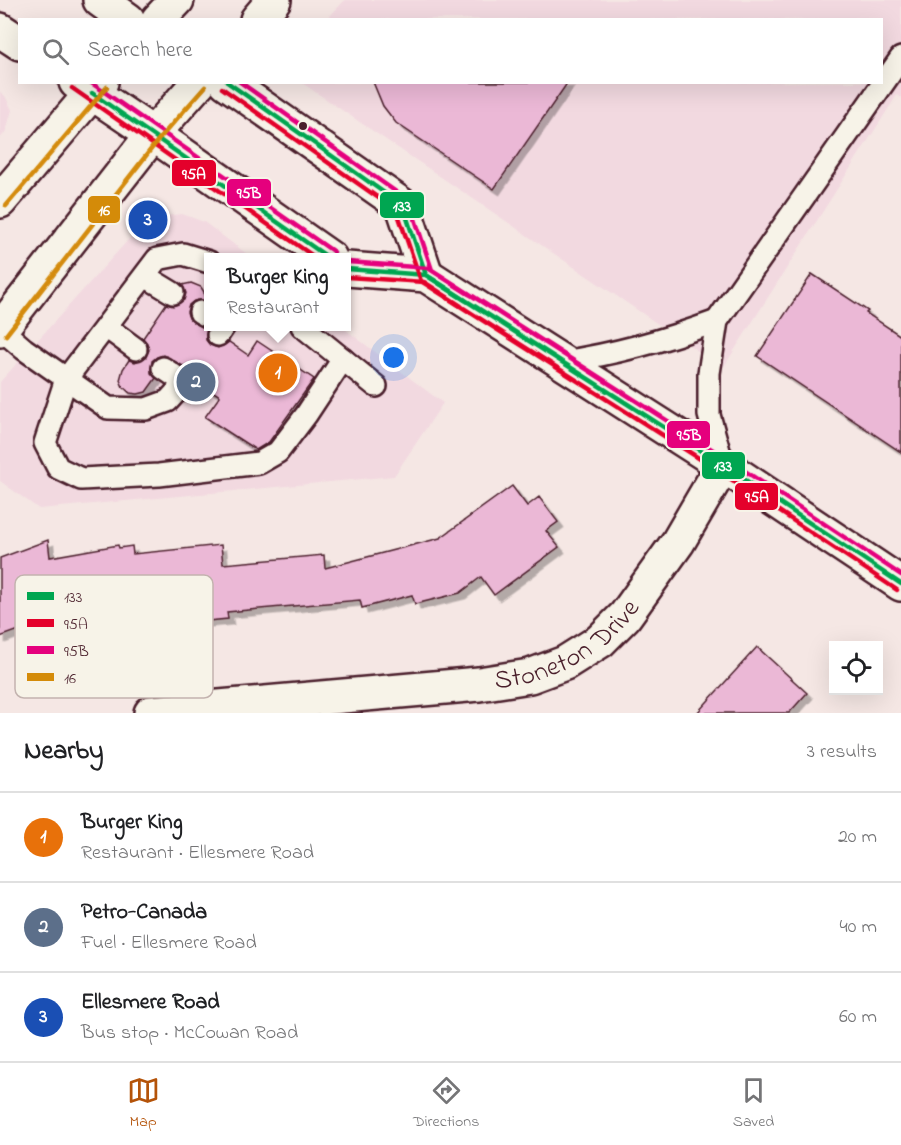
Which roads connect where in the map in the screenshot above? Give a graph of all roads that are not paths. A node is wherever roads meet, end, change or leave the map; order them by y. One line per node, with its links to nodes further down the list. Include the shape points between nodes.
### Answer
1 (100, 0): 4 (main road)
2 (177, 0): 5 (main road)
3 (274, 0): 6 (main road)
4 (125, 18)
5 (160, 18)
6 (259, 18)
7 (0, 30): 8 (main road)
8 (18, 42)
9 (901, 58): 12 (lane)
10 (197, 84): 15 (main road)
11 (229, 84): 20 (main road, via 403,206)
12 (883, 84)
13 (883, 84): 23 (lane)
14 (90, 86): 15 (main road); 16 (main road)
15 (153, 134): 17 (main road); 25 (main road)
16 (0, 201)
17 (316, 253)
18 (204, 260): 21 (lane, via 183,254 158,259)
19 (351, 269): 20 (main road)
20 (426, 275): 29 (main road)
21 (145, 276): 22 (lane); 24 (lane)
22 (173, 293)
23 (717, 321): 29 (lane, via 639,347); 33 (lane, via 709,373 709,415)
24 (106, 327): 27 (lane); 31 (lane)
25 (1, 330): 31 (lane)
26 (307, 331): 28 (lane)
27 (136, 349)
28 (343, 359): 31 (lane, via 278,452 259,463 159,475 81,479 58,468 45,443); 32 (lane)
29 (562, 362): 33 (main road)
30 (163, 368): 31 (lane, via 187,380 168,401 147,409 108,408)
31 (66, 379)
32 (376, 386)
33 (723, 465): 34 (main road); 35 (main road, Stoneton Drive, via 678,542 625,616 600,641 565,663 530,676 479,684)
34 (901, 584)
35 (151, 713)

